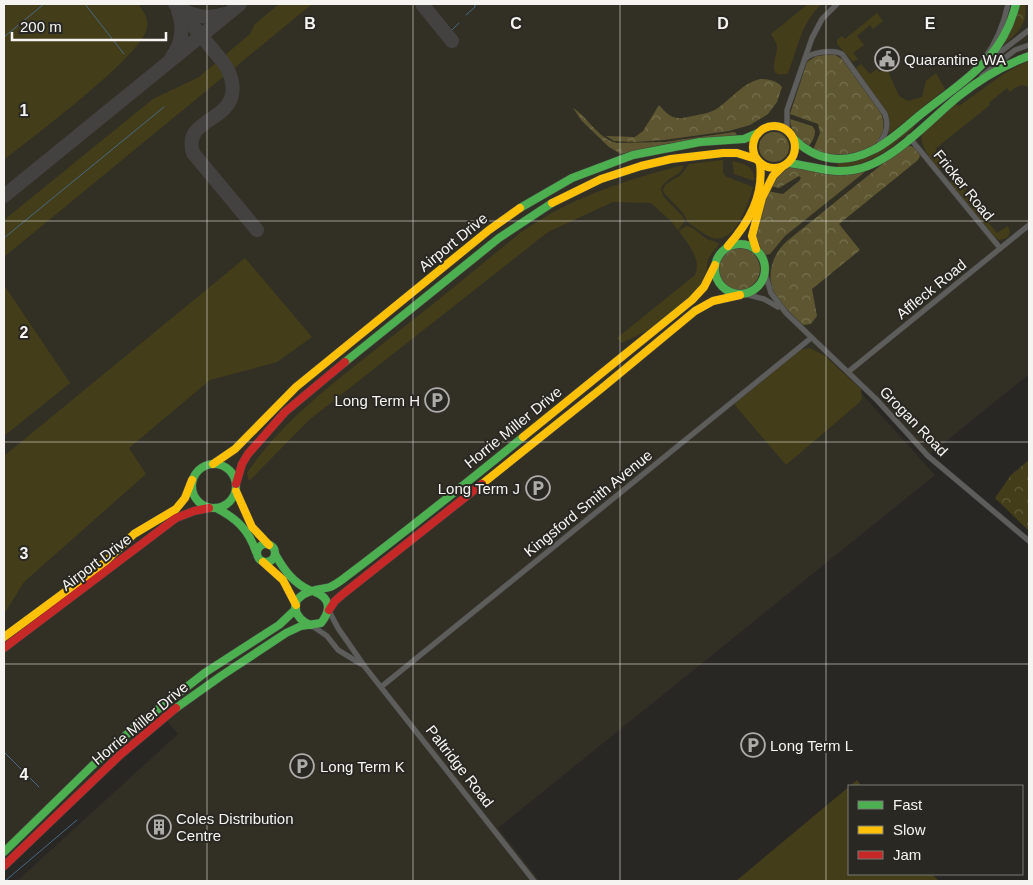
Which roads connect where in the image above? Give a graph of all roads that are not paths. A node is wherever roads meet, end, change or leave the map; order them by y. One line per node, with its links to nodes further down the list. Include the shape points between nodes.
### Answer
1 (837, 4): 7 (street, via 818,26)
2 (1008, 4): 9 (street, via 990,50)
3 (1016, 4): 8 (main road, via 1004,36)
4 (1029, 30): 8 (street)
5 (1029, 45): 10 (street, via 1011,53)
6 (1029, 56): 10 (main road, via 1008,64)
7 (805, 59): 12 (street, via 787,110); 14 (street, via 810,55 838,52 852,67 886,118 885,135)
8 (982, 67): 9 (main road)
9 (968, 78): 14 (main road)
10 (971, 86): 13 (main road)
11 (758, 133): 12 (main road, via 764,128 778,126); 15 (main road, via 752,146); 27 (main road, Airport Drive, via 747,138 700,142 633,155 572,178 526,204 489,230 303,382 235,449)
12 (791, 136): 14 (main road, via 804,150 828,159 841,160); 16 (main road, via 795,152)
13 (909, 137): 16 (main road, via 875,163 855,170 833,172); 18 (street, Fricker Road)
14 (874, 150)
15 (758, 161): 16 (main road, via 768,168); 19 (main road, via 761,184 751,215); 29 (main road, Airport Drive, via 737,153 680,157 641,166 585,186 538,210 285,412 248,454)
16 (785, 165): 20 (main road, via 773,176 762,198 752,236)
17 (1029, 225): 18 (street, Affleck Road)
18 (1000, 248): 26 (street, Affleck Road)
19 (725, 249): 20 (main road, via 741,244); 21 (main road)
20 (757, 250): 22 (main road, via 765,262)
21 (715, 266): 23 (main road, via 720,284 726,290); 36 (main road, Horrie Miller Drive, via 701,292 657,329 369,560 335,585)
22 (765, 273): 23 (main road, via 756,289); 24 (street, Grogan Road, via 771,293)
23 (742, 294): 24 (street, Grogan Road, via 769,301); 38 (main road, Horrie Miller Drive, via 712,301 695,311 343,594)
24 (786, 313): 25 (street, Grogan Road)
25 (811, 338): 26 (street, Grogan Road); 43 (street, Kingsford Smith Avenue)
26 (848, 372): 31 (street, Grogan Road, via 928,456)
27 (213, 464): 28 (main road, via 200,469); 29 (main road, via 229,469)
28 (192, 480): 30 (main road, via 195,498); 40 (main road, Airport Drive, via 185,498 176,508 134,534 103,564)
29 (236, 488): 30 (main road, via 227,504); 32 (main road, via 248,523)
30 (213, 508): 33 (main road, via 238,520 255,543); 41 (main road, Airport Drive, via 194,510 176,518)
31 (1029, 541)
32 (269, 545): 33 (main road, via 261,545); 34 (main road)
33 (256, 552): 35 (main road)
34 (275, 554): 35 (main road, via 271,560); 36 (main road, via 294,582)
35 (263, 562): 37 (main road, via 286,584)
36 (313, 591): 37 (main road, via 302,595); 38 (main road, via 326,598)
37 (296, 607): 39 (main road, via 300,619); 44 (main road, Horrie Miller Drive, via 279,625 206,672 135,727)
38 (329, 610): 39 (main road, via 321,623); 42 (street, Paltridge Road)
39 (311, 625): 42 (street, Paltridge Road, via 327,636 338,650); 45 (main road, Horrie Miller Drive, via 292,629 264,646 177,708 118,756)
40 (4, 637)
41 (4, 648)
42 (365, 667): 43 (street, Paltridge Road)
43 (380, 687): 46 (street, Paltridge Road)
44 (4, 852)
45 (4, 866)
46 (534, 881)

